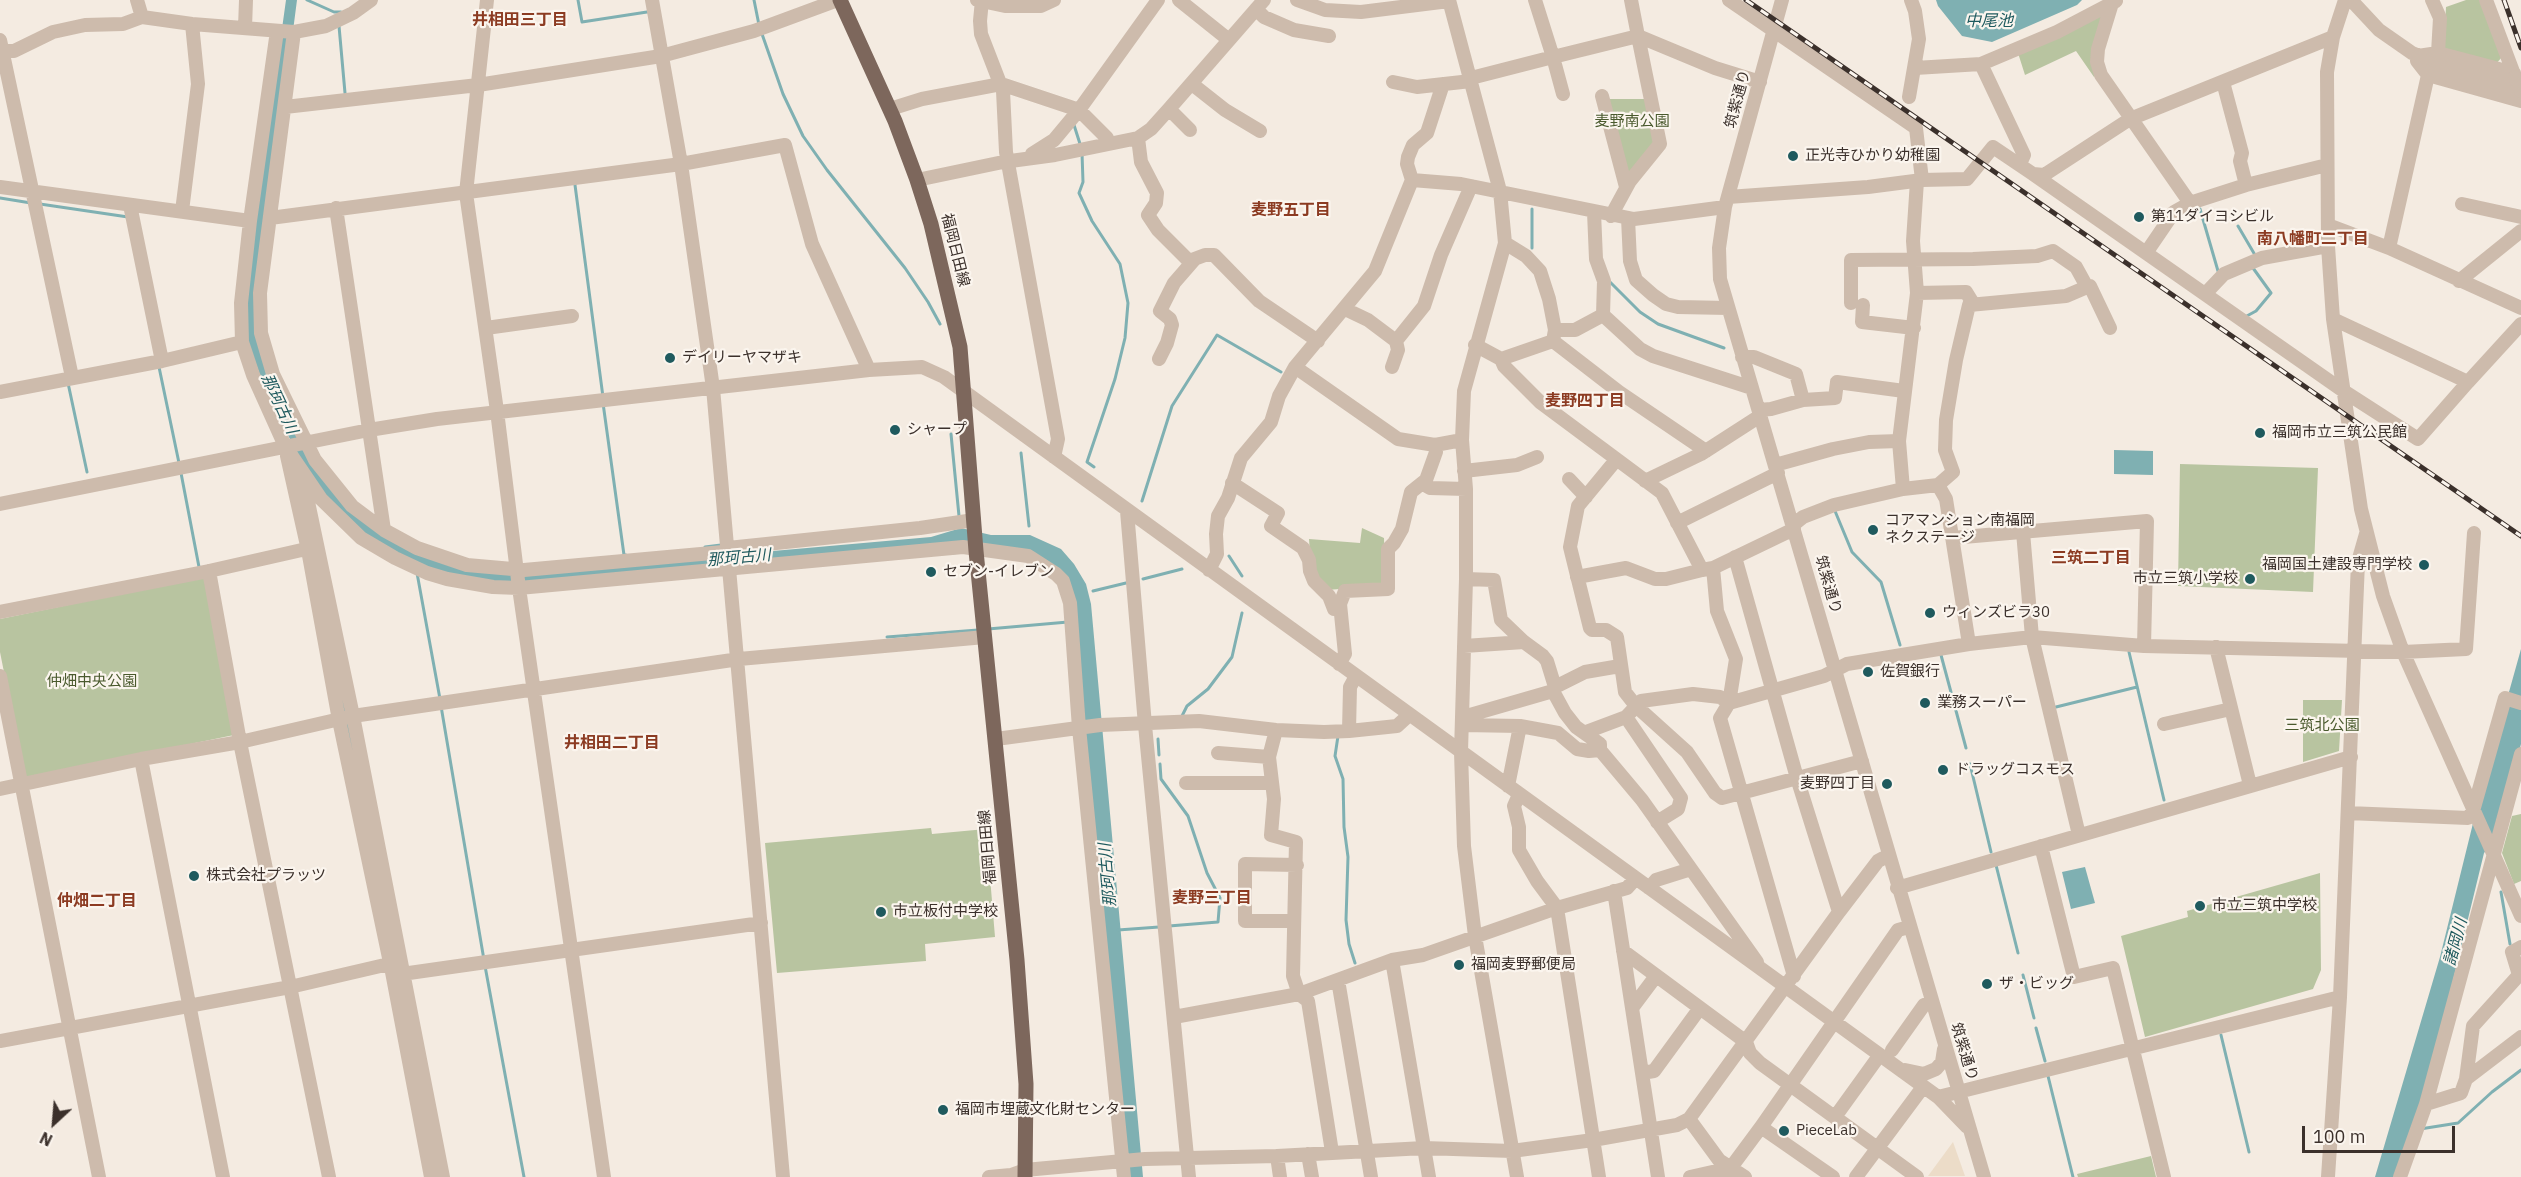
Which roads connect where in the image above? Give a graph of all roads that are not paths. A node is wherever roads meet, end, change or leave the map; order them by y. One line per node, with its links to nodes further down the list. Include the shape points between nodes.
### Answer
1 (136, 0): 24 (street)
2 (246, 0): 26 (street)
3 (371, 0): 29 (street, via 353,14 326,26)
4 (487, 0): 50 (street)
5 (652, 0): 36 (street)
6 (839, 0): 36 (street, via 754,31); 56 (main road, 福岡日田線)
7 (1054, 0): 20 (street, via 1041,6)
8 (1158, 0): 57 (street)
9 (1179, 0): 33 (street)
10 (1297, 0): 21 (street, via 1325,10 1361,12)
11 (1535, 0): 38 (street)
12 (1631, 0): 31 (street)
13 (1729, 0): 27 (street)
14 (1782, 0): 27 (street, 筑紫通り)
15 (1911, 0): 40 (street, via 1918,39)
16 (2345, 0): 32 (street)
17 (2351, 0): 37 (street, via 2379,30)
18 (2432, 0): 35 (street, via 2440,18)
19 (2486, 0): 46 (street)
20 (980, 1): 47 (street, via 981,34)
21 (1449, 1): 42 (street)
22 (2115, 1): 39 (street, via 2057,33); 59 (street, via 2104,25 2097,62)
23 (1260, 5): 30 (street, via 1264,17 1294,30); 33 (street)
24 (142, 17): 25 (street); 34 (street, via 123,24 85,25 53,32 14,51)
25 (192, 24): 26 (street); 85 (street, via 198,84)
26 (245, 28): 28 (street)
27 (1774, 30): 44 (street, 筑紫通り); 72 (street, via 1916,128)
28 (277, 31): 29 (street); 91 (street)
29 (294, 32): 55 (street)
30 (1329, 36)
31 (1638, 36): 38 (street); 44 (street); 76 (street, via 1660,144)
32 (2333, 37): 45 (street); 68 (street, via 2327,72)
33 (1229, 40): 48 (street)
34 (1, 47): 77 (street)
35 (2438, 53): 37 (street); 46 (street)
36 (661, 56): 50 (street); 66 (street)
37 (2418, 56): 41 (street, via 2416,61); 46 (street, via 2454,70)
38 (1553, 57): 42 (street); 51 (street)
39 (1981, 64): 40 (street); 67 (street, via 2024,155)
40 (1915, 68): 53 (street)
41 (2428, 75): 54 (street); 96 (street)
42 (1471, 80): 49 (street); 78 (street)
43 (1393, 82): 49 (street, via 1417,87)
44 (1760, 82): 80 (street, 筑紫通り)
45 (2223, 82): 59 (street); 73 (street)
46 (2518, 82)
47 (1001, 84): 56 (street); 57 (street); 65 (street)
48 (1192, 84): 58 (street); 61 (street)
49 (1443, 84): 71 (street, via 1427,133 1413,145 1408,157)
50 (478, 85): 55 (street); 79 (street)
51 (1563, 94)
52 (1602, 96): 76 (street)
53 (1909, 97)
54 (2521, 101)
55 (285, 107): 89 (street)
56 (890, 109): 70 (main road, 福岡日田線)
57 (1079, 110): 63 (street, via 1107,138); 64 (street, via 1054,140 1032,154)
58 (1169, 110): 60 (street); 62 (street)
59 (2130, 119): 69 (street, via 2052,171); 81 (street)
60 (1190, 130)
61 (1260, 131)
62 (1138, 138): 63 (street); 98 (street, via 1141,162 1157,193 1149,219 1189,261)
63 (1107, 143): 64 (street)
64 (1037, 155): 65 (street)
65 (1008, 161): 70 (street); 147 (street, via 1058,439)
66 (681, 164): 79 (street); 128 (street, via 784,145 813,244); 131 (street)
67 (2020, 164): 69 (street); 72 (street, via 1993,147 1967,178)
68 (2327, 165): 73 (street); 92 (street)
69 (2033, 174): 97 (street)
70 (917, 180): 135 (main road, 福岡日田線, via 960,347)
71 (1413, 180): 74 (street); 107 (street, via 1375,271)
72 (1920, 180): 80 (street); 99 (street)
73 (2246, 184): 81 (street)
74 (1471, 186): 78 (street); 118 (street, via 1424,306)
75 (0, 187): 77 (street)
76 (1626, 187): 87 (street)
77 (33, 191): 83 (street); 129 (street)
78 (1500, 191): 86 (street); 94 (street)
79 (466, 193): 84 (street); 112 (street)
80 (1726, 202): 90 (street); 105 (street, 筑紫通り, via 1719,263)
81 (2190, 203): 97 (street, via 2174,212)
82 (2462, 204): 88 (street)
83 (130, 205): 85 (street); 124 (street)
84 (336, 208): 89 (street); 140 (street)
85 (182, 211): 91 (street)
86 (1594, 212): 87 (street); 108 (street, via 1596,259 1604,281)
87 (1611, 216): 90 (street)
88 (2521, 217)
89 (270, 218): 143 (street, via 260,293 261,333 273,374)
90 (1628, 218): 105 (street, via 1630,261 1636,280 1666,304)
91 (250, 221): 119 (street, via 241,303)
92 (2328, 225): 95 (street); 96 (street)
93 (2521, 231): 100 (street)
94 (1505, 243): 116 (street, via 1526,256 1539,271 1549,299); 120 (street)
95 (2328, 246): 103 (street, via 2262,258 2224,274); 110 (street)
96 (2389, 248): 100 (street)
97 (2146, 253): 103 (street)
98 (1194, 260): 117 (street, via 1214,255 1259,301); 122 (street, via 1174,283 1160,311 1172,325)
99 (1914, 260): 101 (street, via 2037,256 2053,251 2076,267); 102 (street); 113 (street, via 1851,260 1862,322)
100 (2459, 281): 106 (street)
101 (2087, 287): 104 (street, via 2066,296); 114 (street, via 2090,286)
102 (1917, 292): 104 (street, via 1966,292); 113 (street)
103 (2205, 294): 136 (street)
104 (1974, 305): 157 (street, via 1969,305 1946,420 1945,450 1953,472)
105 (1728, 308): 121 (street, 筑紫通り)
106 (2521, 308)
107 (1345, 309): 117 (street); 118 (street)
108 (1603, 315): 115 (street); 132 (street, via 1653,356)
109 (572, 316): 112 (street)
110 (2333, 319): 130 (street); 136 (street)
111 (2521, 324): 130 (street)
112 (486, 328): 138 (street)
113 (1914, 328): 133 (street)
114 (2110, 328)
115 (1575, 330): 116 (street); 125 (street)
116 (1554, 336): 123 (street); 125 (street)
117 (1318, 341): 127 (street)
118 (1396, 341): 126 (street, via 1398,350)
119 (243, 342): 124 (street); 145 (street, via 253,375)
120 (1475, 345): 123 (street); 141 (street, via 1464,391)
121 (1742, 357): 132 (street, 筑紫通り); 137 (street, via 1754,357 1796,374)
122 (1159, 359)
123 (1501, 359): 149 (street, via 1541,403)
124 (162, 361): 129 (street)
125 (1579, 362): 146 (street)
126 (1392, 367)
127 (1295, 368): 144 (street, via 1398,439); 155 (street, via 1279,396 1271,422 1241,458)
128 (869, 370): 131 (street); 135 (street, via 922,367 944,376)
129 (72, 377): 134 (street)
130 (2468, 382): 136 (street, via 2418,439)
131 (713, 388): 138 (street); 172 (street)
132 (1752, 388): 139 (street, 筑紫通り)
133 (1904, 391): 137 (street, via 1838,382 1836,398); 142 (street)
134 (0, 392)
135 (964, 392): 147 (street); 163 (main road, 福岡日田線)
136 (2345, 392): 169 (street)
137 (1803, 400): 139 (street)
138 (497, 411): 140 (street); 177 (street)
139 (1759, 413): 146 (street); 150 (street, 筑紫通り)
140 (369, 430): 143 (street); 166 (street)
141 (1462, 440): 144 (street); 151 (street)
142 (1899, 441): 150 (street, via 1869,442); 159 (street)
143 (307, 443): 145 (street); 166 (street, via 312,457 335,487 352,506)
144 (1435, 445): 156 (street, via 1433,463)
145 (285, 446): 152 (street); 161 (street); 171 (street)
146 (1706, 451): 154 (street)
147 (1054, 457): 162 (street)
148 (1537, 457): 151 (street, via 1516,465)
149 (1616, 460): 154 (street); 160 (street)
150 (1777, 469): 164 (street); 165 (street, 筑紫通り)
151 (1464, 471): 158 (street)
152 (302, 473): 171 (street); 182 (street, via 340,519 361,538 395,558 447,579)
153 (1569, 479): 160 (street)
154 (1646, 481): 164 (street, via 1662,493)
155 (1232, 483): 178 (street, via 1218,516 1217,554); 183 (street, via 1278,513 1272,526 1303,549 1310,560 1314,581 1329,596 1334,609)
156 (1423, 484): 158 (street, via 1430,488); 183 (street, via 1411,492 1402,530 1388,549 1388,589 1345,591)
157 (1938, 485): 159 (street); 170 (street, via 1946,499)
158 (1466, 489): 181 (street)
159 (1903, 489): 165 (street, via 1834,505 1803,518)
160 (1586, 497): 180 (street, via 1578,506 1570,547)
161 (0, 504)
162 (1127, 511): 178 (street); 211 (street)
163 (974, 522): 172 (street); 173 (main road, 福岡日田線)
164 (1677, 523): 176 (street)
165 (1794, 527): 174 (street); 197 (street, 筑紫通り)
166 (384, 530): 177 (street, via 451,561)
167 (2023, 532): 170 (street); 186 (street); 190 (street, via 2147,521)
168 (2474, 533): 193 (street, via 2466,650)
169 (2366, 534): 192 (street, via 2358,562); 193 (street)
170 (1952, 538): 188 (street)
171 (312, 548): 179 (street); 208 (street)
172 (728, 548): 175 (street); 177 (street, via 723,552)
173 (976, 551): 175 (street, via 963,547); 185 (main road, 福岡日田線); 213 (street, via 1028,556 1063,581 1070,603)
174 (1735, 558): 176 (street); 202 (street)
175 (730, 569): 182 (street); 194 (street)
176 (1707, 569): 180 (street, via 1666,579 1654,579 1626,568); 204 (street, via 1717,611 1736,659)
177 (517, 570): 182 (street)
178 (1209, 570): 195 (street)
179 (209, 571): 184 (street); 218 (street)
180 (1577, 577): 196 (street, via 1590,628 1606,630 1617,637)
181 (1466, 579): 187 (street, via 1494,580 1501,620); 189 (street)
182 (519, 588): 200 (street)
183 (1340, 609): 195 (street, via 1345,654)
184 (0, 612)
185 (985, 637): 194 (street); 217 (main road, 福岡日田線)
186 (2032, 637): 188 (street); 190 (street); 239 (street)
187 (1524, 642): 189 (street); 201 (street, via 1547,661)
188 (1969, 644): 197 (street, via 1847,664)
189 (1464, 646): 209 (street)
190 (2144, 646): 191 (street)
191 (2216, 647): 192 (street); 205 (street)
192 (2355, 650): 193 (street); 224 (street)
193 (2403, 652): 236 (street)
194 (739, 659): 200 (street); 254 (street)
195 (1339, 664): 199 (street)
196 (1620, 666): 201 (street, via 1585,672); 206 (street)
197 (1835, 670): 202 (street); 226 (street, 筑紫通り)
198 (0, 676): 230 (street)
199 (1356, 676): 207 (street); 215 (street, via 1350,687)
200 (534, 689): 208 (street); 258 (street)
201 (1554, 689): 209 (street); 216 (street, via 1565,713 1576,727)
202 (1773, 692): 204 (street); 227 (street)
203 (2521, 702): 236 (street, via 2505,698)
204 (1729, 703): 206 (street, via 1720,697 1693,694 1641,701); 234 (street, via 1720,718)
205 (2231, 709): 210 (street); 231 (street)
206 (1631, 711): 216 (street); 234 (street, via 1687,752 1718,797); 238 (street, via 1681,798 1678,808)
207 (1409, 715): 215 (street, via 1397,726); 220 (street)
208 (346, 718): 218 (street); 261 (street)
209 (1463, 721): 212 (street); 220 (street)
210 (2164, 724)
211 (1145, 725): 213 (street); 214 (street, via 1199,721); 274 (street)
212 (1520, 726): 219 (street, via 1558,733 1577,749); 232 (street)
213 (1079, 728): 217 (street); 306 (street)
214 (1276, 730): 215 (street); 223 (street)
215 (1349, 731)
216 (1586, 732): 219 (street, via 1600,744)
217 (996, 739): 308 (main road, 福岡日田線, via 1026,1084)
218 (240, 742): 225 (street); 266 (street)
219 (1600, 750): 238 (street)
220 (1461, 752): 232 (street); 256 (street, via 1464,846)
221 (1218, 753): 223 (street)
222 (2521, 754): 241 (street)
223 (1269, 757): 229 (street)
224 (2351, 757): 231 (street); 237 (street)
225 (141, 759): 230 (street); 271 (street)
226 (1862, 761): 227 (street); 242 (street, 筑紫通り)
227 (1797, 778): 234 (street); 251 (street)
228 (1186, 783): 229 (street)
229 (1272, 783): 243 (street, via 1271,835 1296,842)
230 (23, 784): 233 (street); 276 (street)
231 (2250, 785): 239 (street)
232 (1508, 786): 235 (street)
233 (0, 789)
234 (1742, 793): 264 (street)
235 (1519, 795): 245 (street); 250 (street, via 1514,806 1519,850)
236 (2474, 812): 237 (street, via 2463,819); 241 (street)
237 (2348, 813): 269 (street)
238 (1658, 822): 244 (street)
239 (2079, 835): 240 (street)
240 (2041, 846): 247 (street); 281 (street, via 2074,977 2113,968)
241 (2493, 850): 249 (street); 291 (street)
242 (1889, 855): 247 (street, 筑紫通り); 251 (street, via 1878,861)
243 (1297, 865): 253 (street); 253 (street, via 1245,864 1245,921)
244 (1691, 869): 246 (street, via 1656,880); 262 (street)
245 (1635, 879): 246 (street); 248 (street, via 1627,888)
246 (1649, 888): 262 (street)
247 (1898, 888): 255 (street, 筑紫通り)
248 (1614, 891): 250 (street); 259 (street)
249 (2516, 891): 252 (street)
250 (1557, 908): 256 (street); 297 (street)
251 (1839, 912): 264 (street)
252 (2521, 916)
253 (1294, 921): 268 (street, via 1293,976)
254 (761, 923): 258 (street); 315 (street)
255 (1909, 927): 270 (street, 筑紫通り); 275 (street, via 1899,930)
256 (1475, 936): 260 (street, via 1423,955); 301 (street)
257 (2521, 946): 286 (street, via 2512,952 2519,975 2474,1026)
258 (572, 951): 261 (street); 314 (street)
259 (1623, 951): 263 (street); 272 (street)
260 (1392, 960): 265 (street); 298 (street)
261 (394, 970): 266 (street); 312 (street); 313 (street)
262 (1764, 972): 267 (street)
263 (1656, 975): 272 (street); 273 (street)
264 (1794, 976): 267 (street)
265 (1338, 980): 268 (street); 300 (street)
266 (290, 987): 271 (street); 311 (street)
267 (1786, 988): 275 (street); 279 (street)
268 (1299, 994): 274 (street); 302 (street, via 1308,1001)
269 (2340, 997): 281 (street); 333 (street)
270 (1932, 1002): 280 (street, 筑紫通り); 282 (street, via 1924,1005)
271 (188, 1005): 276 (street); 310 (street)
272 (1632, 1008): 285 (street)
273 (1700, 1008): 279 (street); 285 (street, via 1654,1071)
274 (1174, 1017): 305 (street)
275 (1835, 1023): 283 (street); 287 (street)
276 (70, 1026): 278 (street); 309 (street)
277 (2521, 1037): 286 (street)
278 (0, 1041)
279 (1746, 1042): 287 (street, via 1760,1063); 293 (street)
280 (1944, 1044): 284 (street, via 1945,1055 1936,1069 1924,1074); 289 (street, 筑紫通り)
281 (2133, 1049): 289 (street); 332 (street)
282 (1892, 1050)
283 (1879, 1056): 284 (street); 292 (street)
284 (1897, 1068): 288 (street)
285 (1642, 1073): 296 (street)
286 (2466, 1079): 291 (street, via 2461,1092)
287 (1790, 1085): 292 (street); 294 (street)
288 (1923, 1087): 290 (street); 299 (street)
289 (1959, 1093): 290 (street); 295 (street, 筑紫通り)
290 (1938, 1097): 295 (street)
291 (2426, 1104): 334 (street)
292 (1835, 1117): 299 (street)
293 (1689, 1119): 296 (street); 307 (street)
294 (1761, 1127): 307 (street); 328 (street)
295 (1969, 1129): 331 (street, 筑紫通り)
296 (1651, 1130): 297 (street); 325 (street)
297 (1593, 1140): 301 (street); 324 (street)
298 (1424, 1148): 300 (street); 301 (street); 322 (street)
299 (1877, 1148): 329 (street); 330 (street)
300 (1366, 1150): 302 (street); 321 (street)
301 (1512, 1151): 323 (street)
302 (1332, 1152): 303 (street)
303 (1308, 1154): 304 (street); 320 (street)
304 (1277, 1156): 305 (street); 319 (street)
305 (1188, 1158): 306 (street); 318 (street)
306 (1124, 1162): 308 (street); 317 (street)
307 (1727, 1172): 326 (street); 327 (street)
308 (1025, 1173): 316 (street)
309 (99, 1177)
310 (223, 1177)
311 (328, 1177)
312 (431, 1177)
313 (443, 1177)
314 (604, 1177)
315 (783, 1177)
316 (989, 1177)
317 (1124, 1177)
318 (1189, 1177)
319 (1280, 1177)
320 (1312, 1177)
321 (1371, 1177)
322 (1429, 1177)
323 (1517, 1177)
324 (1599, 1177)
325 (1658, 1177)
326 (1690, 1177)
327 (1745, 1177)
328 (1833, 1177)
329 (1856, 1177)
330 (1917, 1177)
331 (1983, 1177)
332 (2164, 1177)
333 (2328, 1177)
334 (2400, 1177)

